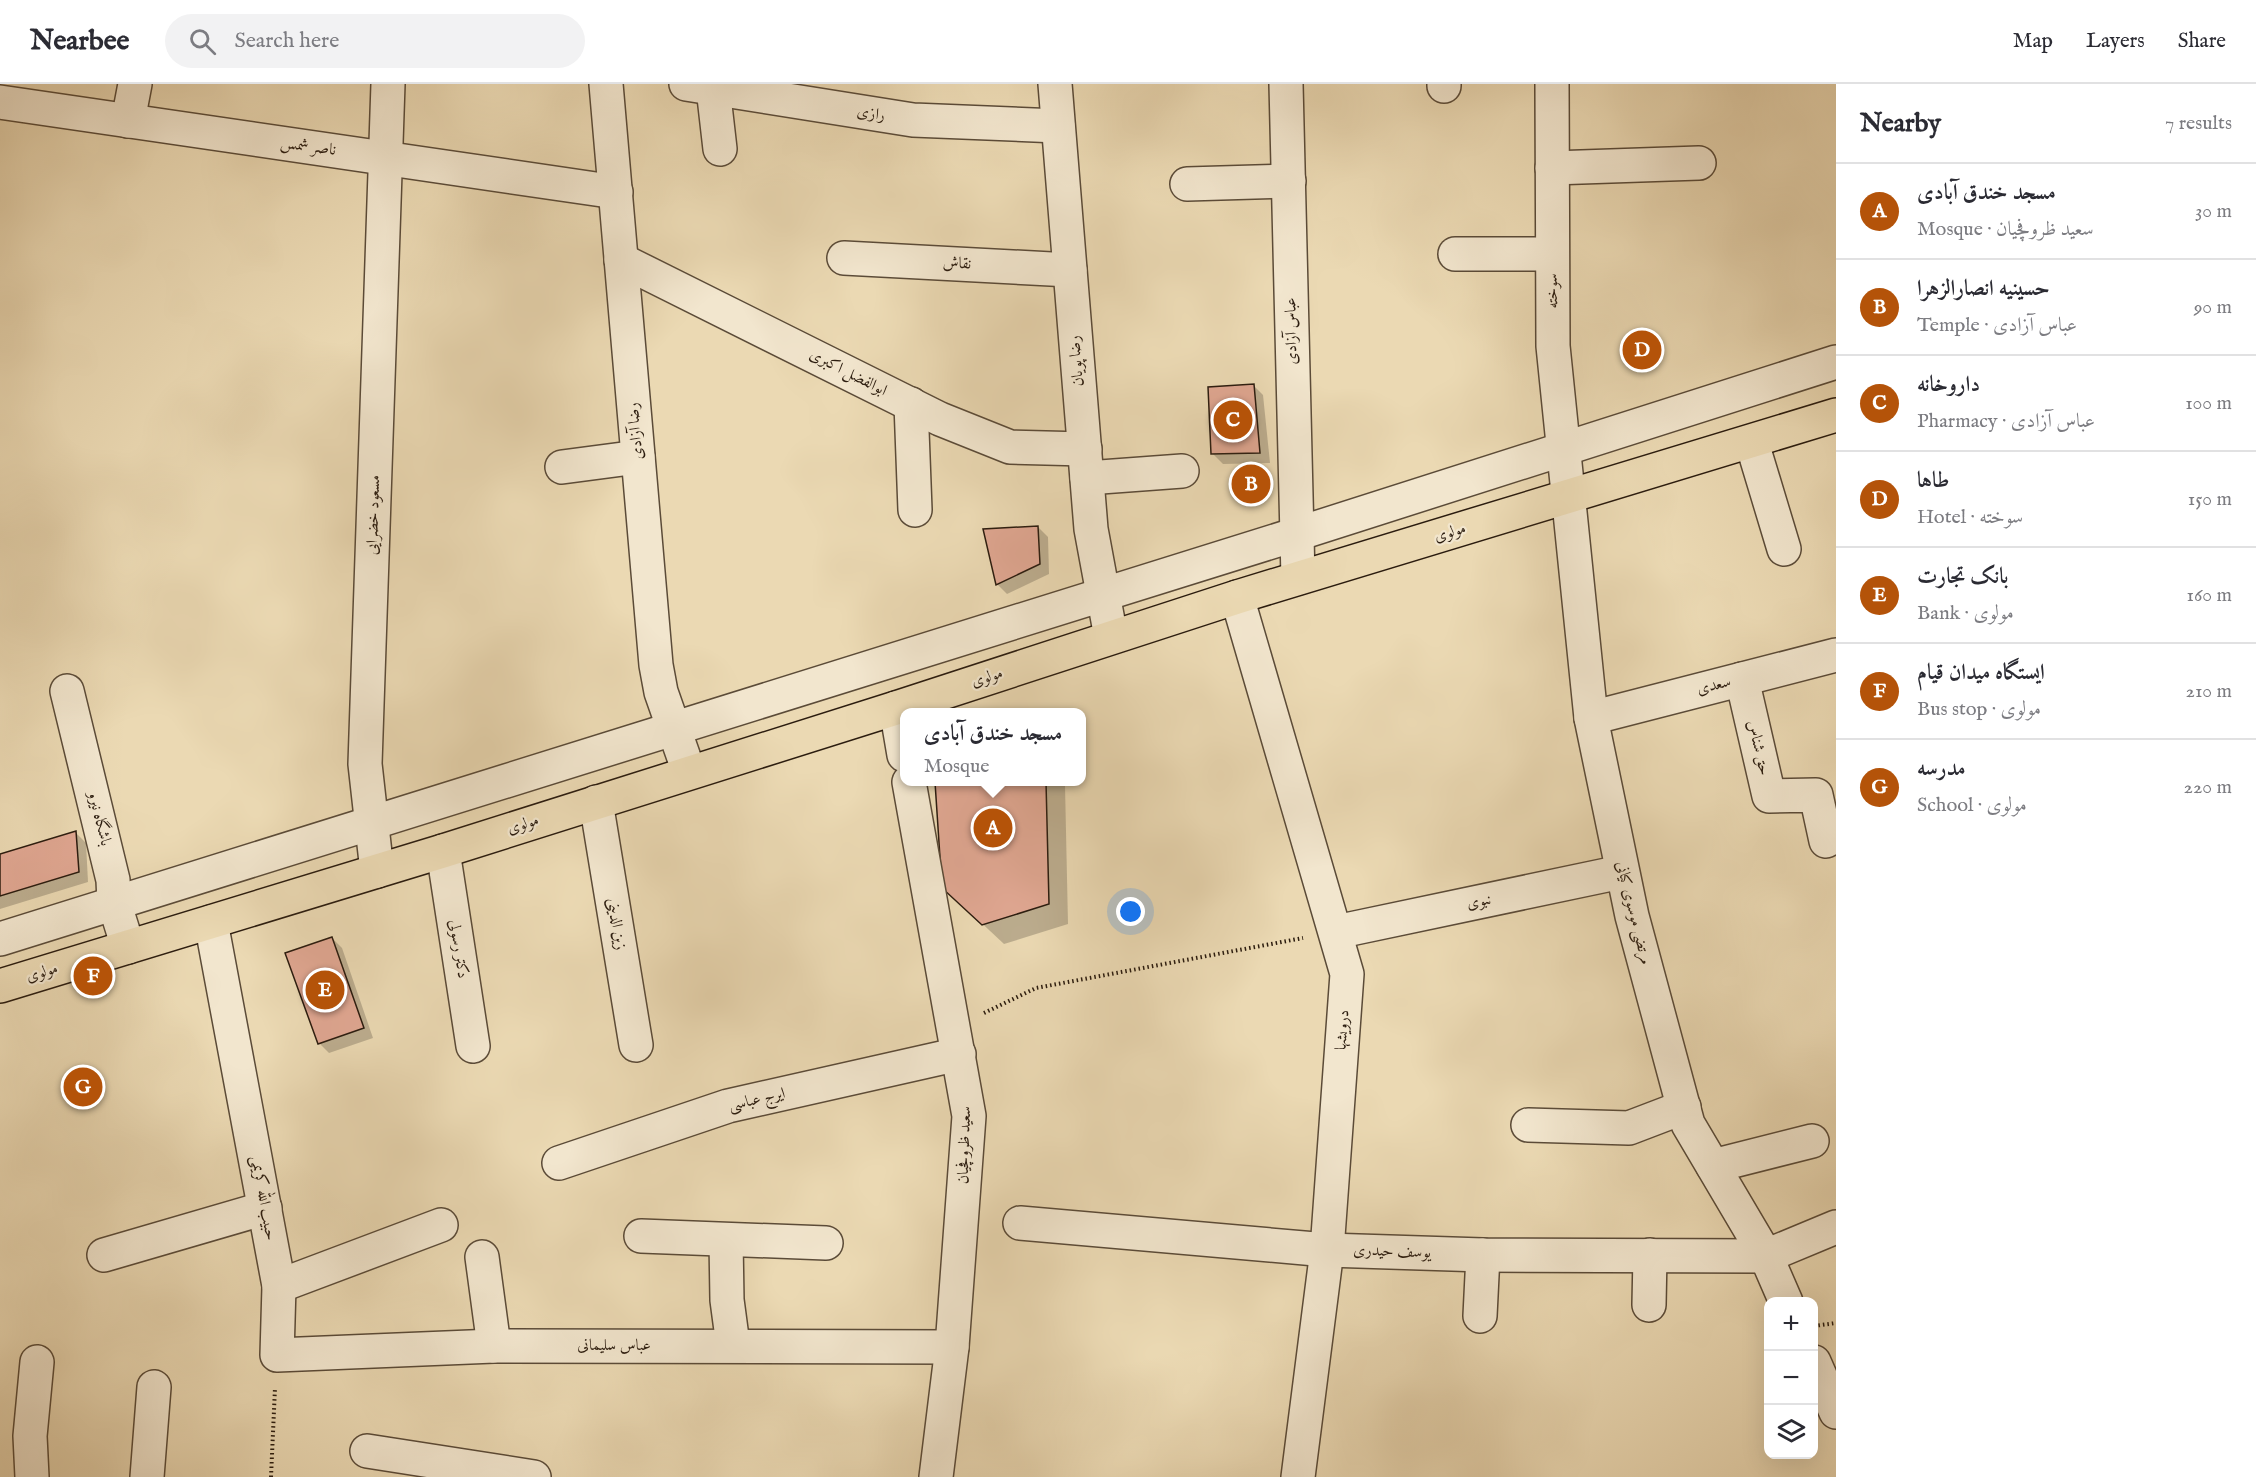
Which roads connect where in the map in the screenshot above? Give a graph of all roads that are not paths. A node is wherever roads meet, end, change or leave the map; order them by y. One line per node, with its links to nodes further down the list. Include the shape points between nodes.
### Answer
1 (135, 84): 9 (street)
2 (388, 84): 12 (street, مسعود خضرایی)
3 (606, 84): 17 (street, رضا آزادی)
4 (1055, 84): 10 (street, رضا پویان)
5 (1286, 84): 15 (street, عباس آزادی)
6 (1552, 84): 14 (street, سوخته)
7 (700, 86): 10 (street, رازی, via 913,120); 11 (street)
8 (0, 102): 9 (street, ناصر شمس)
9 (128, 121): 12 (street, ناصر شمس)
10 (1058, 126): 22 (street, رضا پویان)
11 (720, 149)
12 (387, 158): 17 (street, ناصر شمس); 50 (street, مسعود خضرایی, via 365,764)
13 (1699, 163): 14 (street)
14 (1552, 168): 19 (street, سوخته)
15 (1288, 181): 16 (street); 34 (street, عباس آزادی)
16 (1187, 183)
17 (616, 192): 21 (street, رضا آزادی)
18 (1455, 254): 19 (street)
19 (1552, 254): 27 (street, سوخته, via 1553,346)
20 (844, 258): 22 (street, نقاش)
21 (621, 260): 24 (street, ابوالفضل اکبری); 28 (street, رضا آزادی)
22 (1070, 270): 29 (street, رضا پویان)
23 (1836, 362): 27 (street)
24 (911, 404): 29 (street, ابوالفضل اکبری, via 1010,447); 33 (street)
25 (1836, 415): 26 (main road, مولوی)
26 (1752, 443): 32 (main road, مولوی); 35 (street)
27 (1562, 448): 32 (street, سوخته); 34 (street)
28 (638, 457): 30 (street); 45 (street, رضا آزادی, via 656,665)
29 (1086, 464): 31 (street, ابوالفضل اکبری); 37 (street, رضا پویان, via 1091,529)
30 (562, 467)
31 (1182, 471)
32 (1570, 497): 36 (main road, مولوی); 44 (street, مرتضی موسوی کیانی)
33 (915, 510)
34 (1297, 534): 36 (street, عباس آزادی); 37 (street)
35 (1784, 549)
36 (1298, 578): 38 (main road, مولوی)
37 (1103, 593): 39 (street, رضا پویان); 45 (street)
38 (1237, 597): 39 (main road, مولوی); 57 (street, درویشها)
39 (1111, 637): 43 (main road, مولوی)
40 (1836, 655): 41 (street, سعدی)
41 (1742, 679): 44 (street, سعدی); 51 (street, حق شناس, via 1769,796 1816,795)
42 (67, 691): 55 (street, باشگاه نیرو, via 113,880)
43 (896, 708): 46 (street); 47 (main road, مولوی)
44 (1591, 718): 54 (street, مرتضی موسوی کیانی)
45 (674, 728): 47 (street, رضا آزادی); 50 (street)
46 (900, 732)
47 (689, 772): 49 (main road, مولوی)
48 (910, 786): 61 (street, سعید ظروفچیان)
49 (596, 802): 52 (main road, مولوی); 62 (street, زین الدینی)
50 (372, 822): 53 (street, مسعود خضرایی); 55 (street)
51 (1826, 841)
52 (443, 851): 53 (main road, مولوی); 63 (street, دکتر رسولی)
53 (377, 871): 56 (main road, مولوی)
54 (1621, 872): 57 (street, نبوی); 64 (street, مرتضی موسوی کیانی)
55 (114, 902): 58 (street); 59 (street, باشگاه نیرو)
56 (211, 922): 59 (main road, مولوی); 69 (street, حبیب الله کریمی)
57 (1336, 932): 76 (street, درویشها, via 1347,974)
58 (0, 939)
59 (128, 947): 60 (main road, مولوی)
60 (0, 986)
61 (956, 1041): 67 (street, ایرج عباسی, via 728,1106); 88 (street, سعید ظروفچیان, via 969,1116)
62 (636, 1045)
63 (473, 1046)
64 (1684, 1107): 65 (street, via 1629,1128); 68 (street, مرتضی موسوی کیانی, via 1688,1124)
65 (1528, 1125)
66 (1812, 1141): 68 (street)
67 (559, 1163)
68 (1713, 1166): 80 (street, مرتضی موسوی کیانی)
69 (265, 1208): 77 (street); 82 (street, حبیب الله کریمی)
70 (1020, 1223): 76 (street, یوسف حیدری)
71 (441, 1225): 82 (street)
72 (1836, 1227): 80 (street)
73 (641, 1236): 74 (street)
74 (726, 1240): 75 (street); 86 (street)
75 (826, 1243)
76 (1327, 1250): 78 (street, یوسف حیدری); 99 (street, درویشها)
77 (104, 1255)
78 (1483, 1255): 79 (street, یوسف حیدری); 85 (street)
79 (1650, 1255): 80 (street, یوسف حیدری); 84 (street)
80 (1766, 1256): 83 (street, مرتضی موسوی کیانی)
81 (482, 1257): 87 (street)
82 (279, 1286): 89 (street, حبیب الله کریمی)
83 (1784, 1297)
84 (1649, 1305)
85 (1480, 1316)
86 (733, 1345): 87 (street, عباس سلیمانی); 88 (street, عباس سلیمانی)
87 (494, 1346): 89 (street, عباس سلیمانی)
88 (952, 1347): 98 (street, سعید ظروفچیان)
89 (277, 1355)
90 (37, 1362): 95 (street, via 30,1436)
91 (1818, 1371): 93 (street)
92 (154, 1387): 96 (street)
93 (1836, 1412)
94 (368, 1451): 97 (street)
95 (32, 1477)
96 (147, 1477)
97 (534, 1477)
98 (936, 1477)
99 (1298, 1477)

